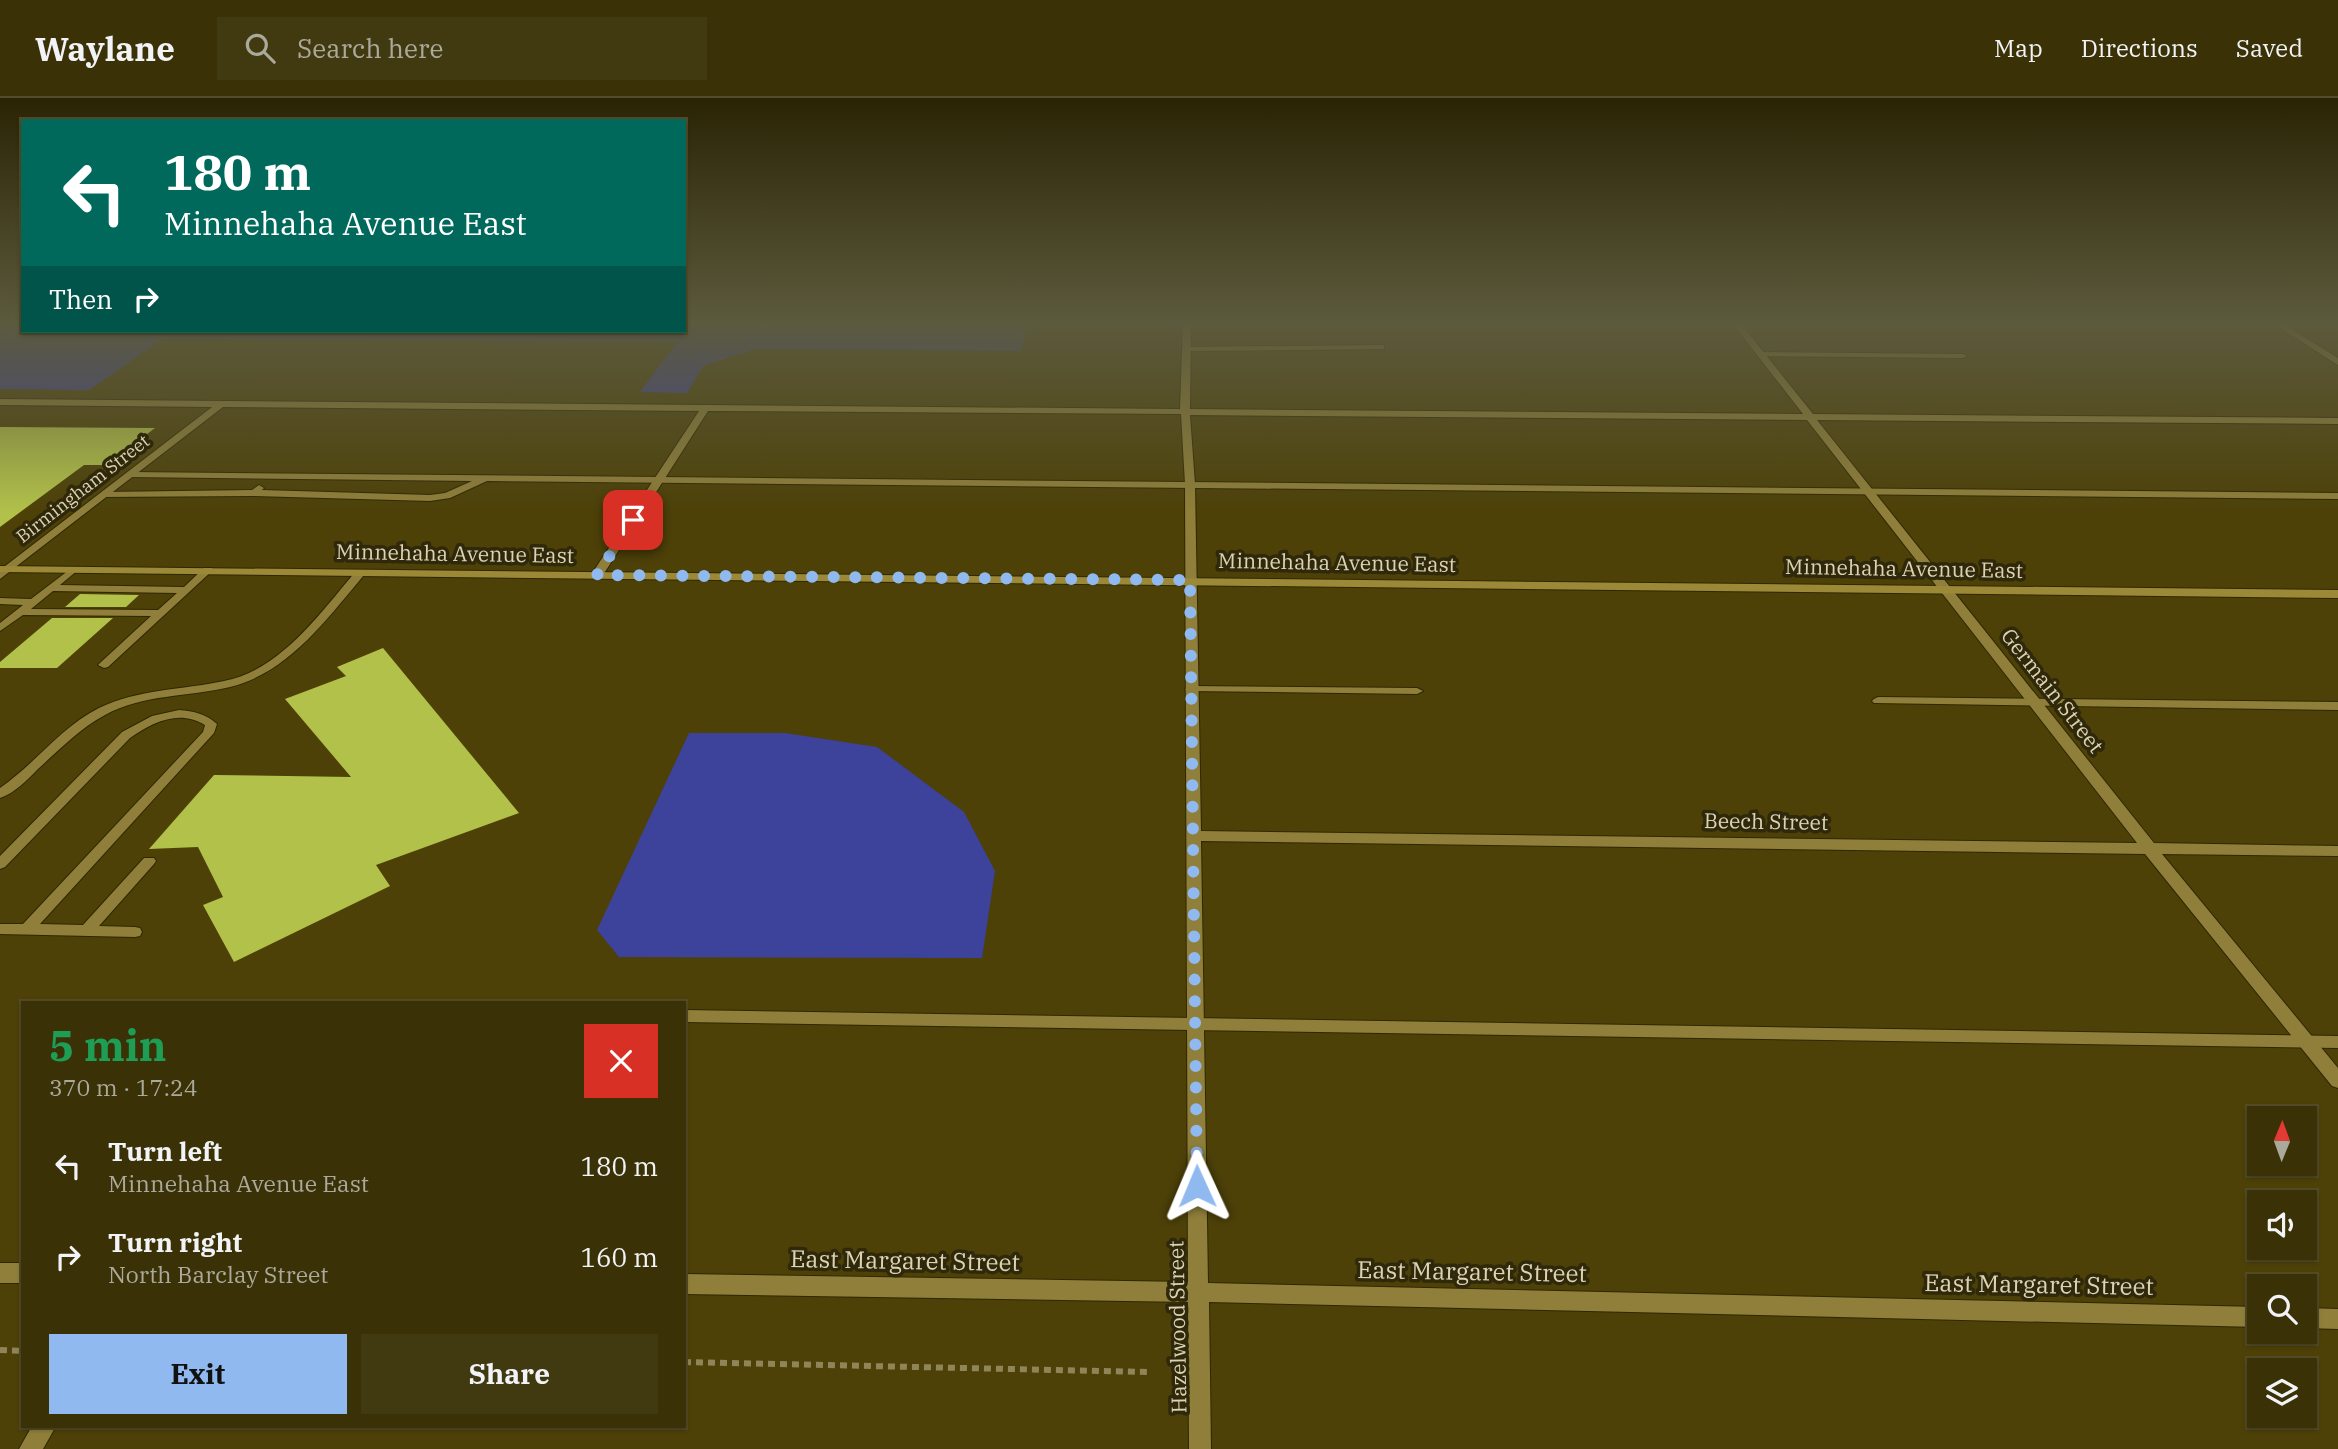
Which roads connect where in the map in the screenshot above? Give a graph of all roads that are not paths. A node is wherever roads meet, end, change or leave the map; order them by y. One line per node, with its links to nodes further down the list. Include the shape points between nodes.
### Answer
1 (1185, 387): 6 (street, Hazelwood Street)
2 (1786, 387): 7 (street, Germain Street)
3 (0, 402): 4 (street)
4 (222, 403): 5 (street); 9 (street, Birmingham Street)
5 (705, 408): 6 (street); 12 (street)
6 (1185, 410): 7 (street); 13 (street, Hazelwood Street)
7 (1810, 417): 8 (street); 14 (street, Germain Street)
8 (2338, 421)
9 (130, 475): 10 (lane); 16 (street, Birmingham Street)
10 (273, 476): 11 (lane); 15 (lane)
11 (485, 478): 12 (lane); 15 (lane, via 456,493 430,498)
12 (658, 480): 13 (lane); 22 (street)
13 (1190, 484): 14 (lane); 23 (street, Hazelwood Street)
14 (1868, 490): 17 (lane); 25 (street, Germain Street)
15 (254, 494): 16 (lane)
16 (104, 495): 20 (street, Birmingham Street)
17 (2338, 496)
18 (73, 570): 19 (main road, Minnehaha Avenue East); 20 (main road, Minnehaha Avenue East); 24 (lane)
19 (208, 570): 21 (main road, Minnehaha Avenue East); 26 (lane)
20 (3, 571)
21 (360, 573): 22 (main road, Minnehaha Avenue East); 39 (lane, via 283,656 260,673 230,684 139,697 104,710 82,722)
22 (597, 575): 23 (main road, Minnehaha Avenue East)
23 (1190, 580): 25 (main road, Minnehaha Avenue East); 34 (street, Hazelwood Street)
24 (49, 589): 26 (lane); 29 (lane)
25 (1943, 589): 27 (main road, Minnehaha Avenue East); 37 (street, Germain Street)
26 (186, 590): 31 (lane)
27 (2338, 594)
28 (0, 601): 29 (lane)
29 (33, 602): 30 (lane)
30 (20, 612): 31 (lane); 32 (lane)
31 (160, 613): 33 (lane)
32 (0, 628)
33 (104, 665)
34 (1191, 689): 35 (lane); 40 (street, Hazelwood Street)
35 (1417, 691)
36 (1878, 701): 37 (lane)
37 (2035, 702): 38 (lane); 41 (street, Germain Street)
38 (2338, 706)
39 (0, 794)
40 (1193, 836): 41 (street, Beech Street); 50 (street, Hazelwood Street)
41 (2149, 848): 42 (street, Beech Street); 51 (street, Germain Street)
42 (2338, 851)
43 (149, 861): 47 (lane)
44 (0, 863): 46 (lane, via 139,726 161,715 184,713 203,716 211,723 208,733)
45 (0, 929): 46 (lane)
46 (27, 929): 47 (lane)
47 (87, 930): 48 (lane)
48 (135, 932)
49 (686, 1016): 50 (lane)
50 (1195, 1024): 51 (lane); 57 (street, Hazelwood Street)
51 (2304, 1041): 52 (lane); 53 (street, Germain Street)
52 (2338, 1042)
53 (2338, 1082)
54 (0, 1273): 55 (street)
55 (21, 1273)
56 (686, 1284): 57 (street, East Margaret Street)
57 (1198, 1292): 58 (street, East Margaret Street); 63 (street, Hazelwood Street)
58 (2247, 1317)
59 (2317, 1318): 60 (street)
60 (2338, 1319)
61 (44, 1428): 62 (street)
62 (30, 1449)
63 (1200, 1449)

